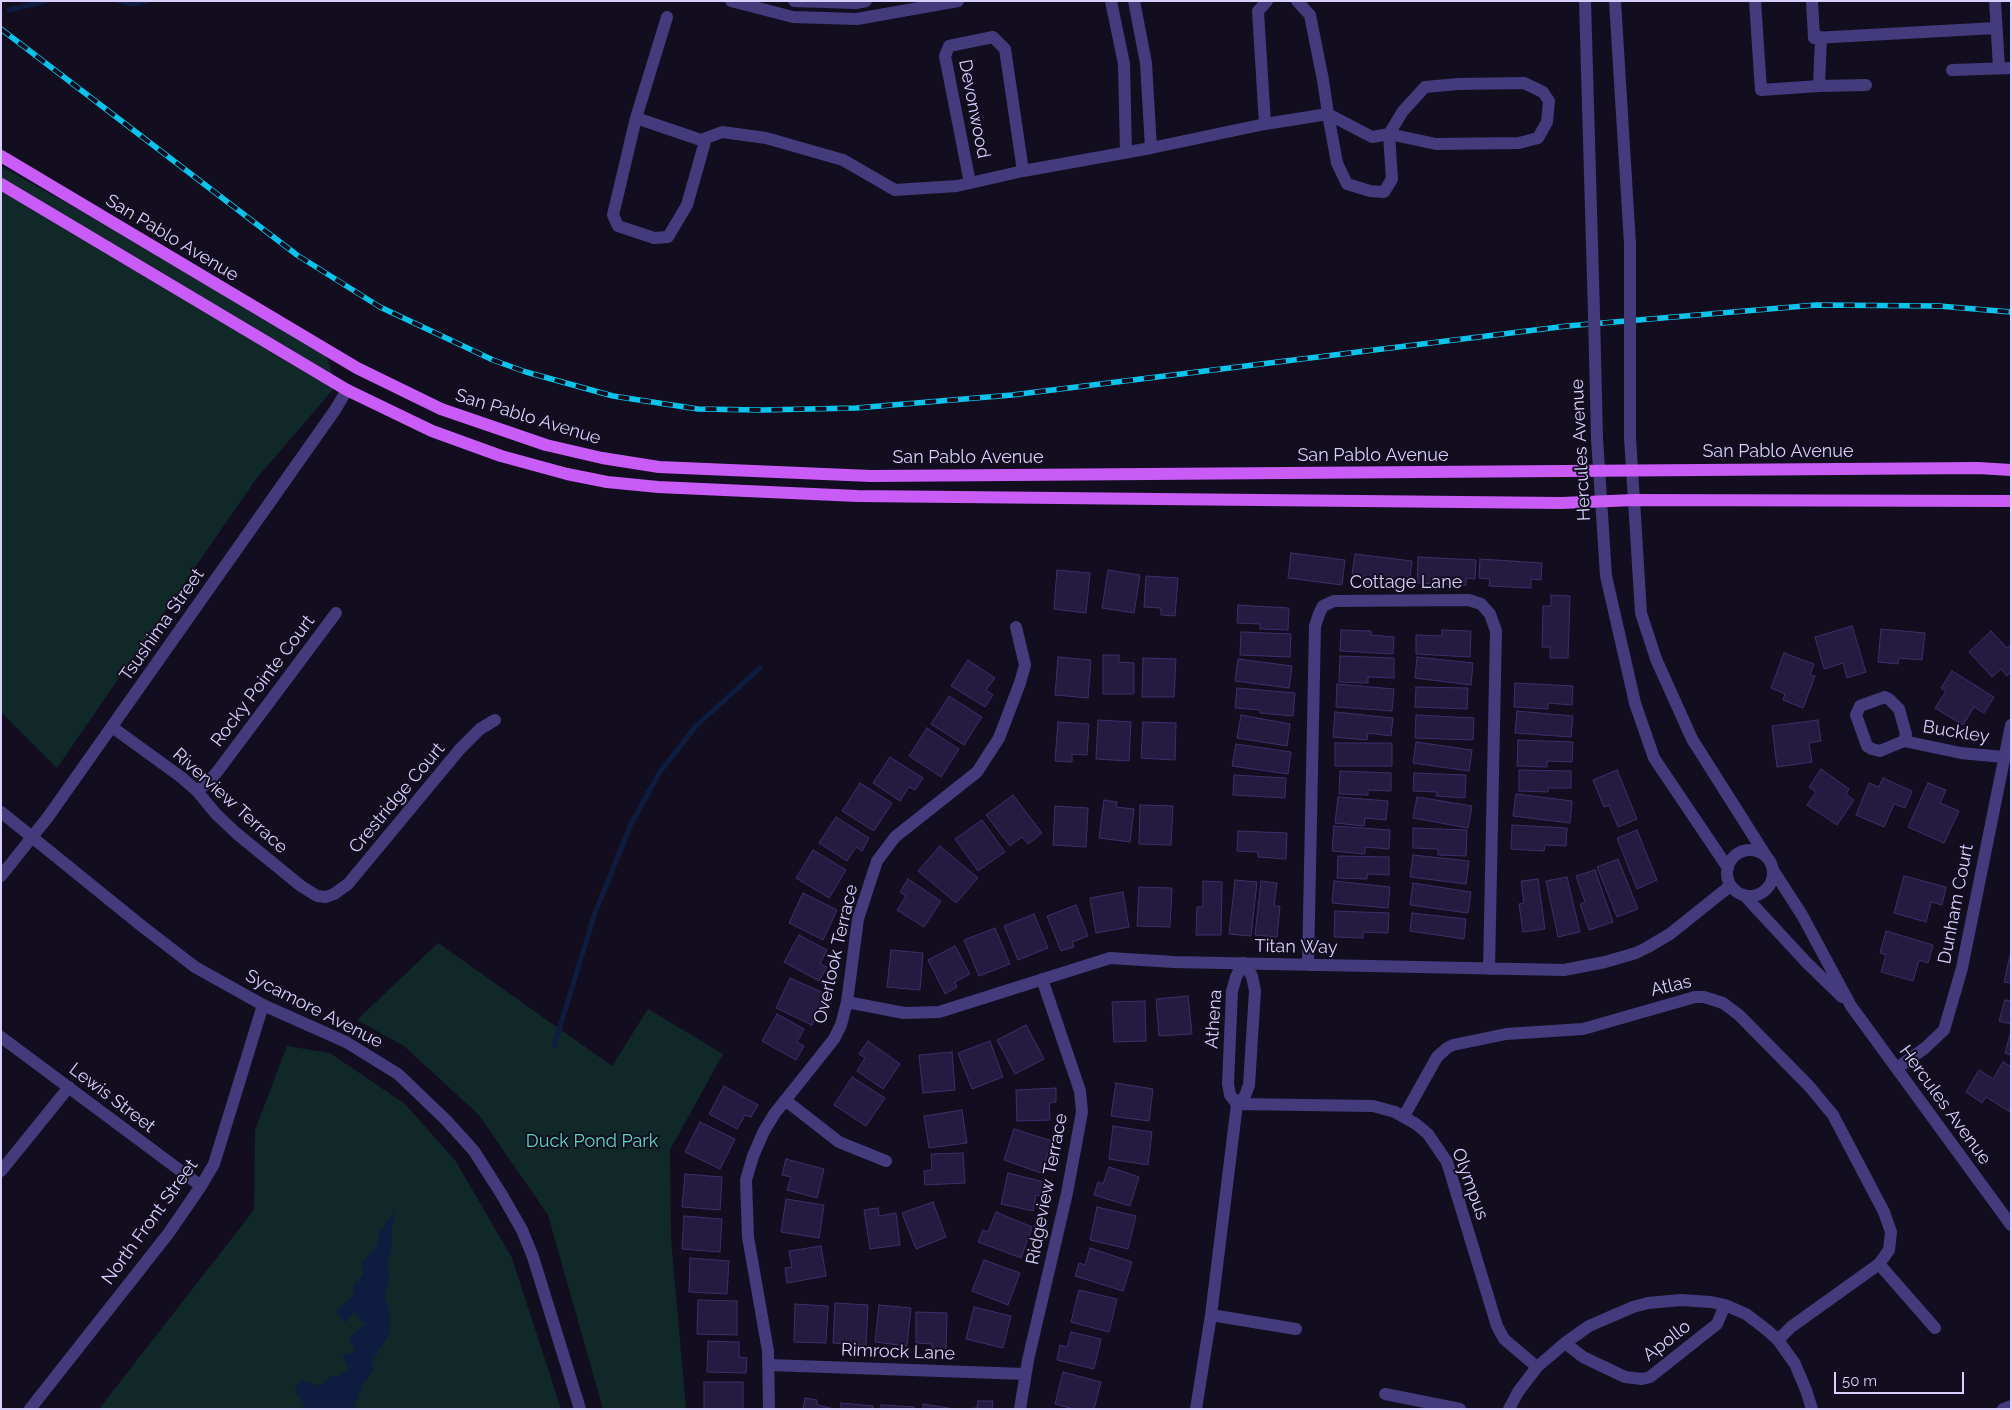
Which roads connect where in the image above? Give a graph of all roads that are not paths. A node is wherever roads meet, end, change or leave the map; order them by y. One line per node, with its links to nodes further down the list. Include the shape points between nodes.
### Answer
1 (731, 1): 4 (street, via 792,17 857,19)
2 (794, 1): 3 (street)
3 (866, 1)
4 (958, 1)
5 (1111, 1): 28 (street, via 1124,64)
6 (1134, 1): 27 (street, via 1146,63)
7 (1267, 1): 24 (street, via 1258,11)
8 (1297, 1): 22 (street, via 1310,15)
9 (1581, 1): 14 (street)
10 (1614, 1): 34 (street, bridge, via 1630,244)
11 (1755, 1): 21 (street, via 1761,90)
12 (1812, 1): 17 (street, via 1814,38)
13 (1995, 1): 16 (street)
14 (1586, 8): 36 (street, Hercules Avenue, bridge)
15 (668, 17): 23 (street)
16 (1996, 28): 17 (street); 18 (street)
17 (1821, 37): 21 (street)
18 (2005, 68): 19 (street)
19 (1952, 70)
20 (1866, 85): 21 (street)
21 (1818, 86)
22 (1328, 114): 24 (street, Devonwood); 25 (street, via 1372,137); 25 (street, via 1337,163 1347,184 1384,192 1392,180)
23 (636, 118): 26 (street, Devonwood, via 701,140); 26 (street, via 613,215 618,226 654,238 668,237 687,205)
24 (1265, 124): 27 (street, Devonwood)
25 (1389, 134): 25 (street, via 1403,111 1425,87 1524,83 1544,92 1549,101 1547,122 1538,138 1519,143 1436,144)
26 (706, 138): 31 (street, Devonwood, via 722,132 766,138 843,160 895,190)
27 (1151, 148): 28 (street, Devonwood)
28 (1126, 153): 30 (street, Devonwood)
29 (1, 156): 36 (main road, San Pablo Avenue, via 357,368 441,409 546,445 602,458 659,467 872,476)
30 (1023, 171): 31 (street, Devonwood); 31 (street, Devonwood, via 1005,49 993,37 949,46 945,56)
31 (970, 183)
32 (1, 184): 33 (main road)
33 (347, 390): 39 (main road, via 432,431 501,456 567,474 650,486 857,496); 44 (street, Tsushima Street)
34 (1631, 470): 35 (main road, San Pablo Avenue); 36 (main road, San Pablo Avenue); 37 (street)
35 (2011, 470)
36 (1599, 472): 39 (street, Hercules Avenue)
37 (1634, 500): 38 (main road); 39 (main road); 50 (street, via 1641,613 1656,659 1692,739)
38 (2011, 501)
39 (1600, 502): 51 (street, Hercules Avenue, via 1606,576 1613,610 1635,703 1654,758)
40 (336, 613): 47 (street, Rocky Pointe Court, via 217,772)
41 (1016, 627): 61 (street, Overlook Terrace, via 1025,665 992,750 977,772 895,837 877,861 858,919)
42 (495, 720): 56 (street, Crestridge Court, via 480,729 460,749 348,884)
43 (2011, 725): 46 (street, Dunham Court)
44 (112, 727): 47 (street, Riverview Terrace); 49 (street, Tsushima Street)
45 (1904, 741): 45 (street, Buckley, via 1880,751 1867,746 1856,715 1860,706 1885,697 1890,699 1899,708 1906,734); 46 (street, Buckley, via 1961,753)
46 (2003, 757): 65 (street, Dunham Court, via 1962,968 1944,1030 1926,1048)
47 (197, 791): 56 (street, Riverview Terrace, via 236,833 301,886 317,896)
48 (1, 812): 49 (street, Sycamore Avenue)
49 (33, 838): 53 (street, Tsushima Street); 62 (street, Sycamore Avenue, via 195,967)
50 (1766, 856): 51 (street, via 1751,850 1743,851 1731,860); 52 (street)
51 (1728, 868): 54 (street)
52 (1773, 870): 55 (street, via 1765,891); 63 (street, Hercules Avenue, via 1802,915)
53 (1, 876)
54 (1730, 886): 55 (street); 59 (street, Titan Way, via 1670,934 1636,953 1564,970)
55 (1744, 895): 63 (street, Hercules Avenue)
56 (326, 897)
57 (1243, 964): 58 (street, Titan Way); 60 (street, Titan Way, via 1110,958); 68 (street, Athena, via 1232,991 1228,1084 1230,1095); 68 (street, Athena, via 1252,976 1255,991 1249,1085)
58 (1308, 965): 59 (street, Titan Way); 59 (street, Cottage Lane, via 1315,626 1319,614 1323,606 1334,601 1469,600 1486,609 1496,631)
59 (1489, 969)
60 (1042, 979): 61 (street, Titan Way, via 940,1012 904,1013); 83 (street, Ridgeview Terrace, via 1080,1091 1082,1112)
61 (847, 1002): 67 (street, Overlook Terrace, via 834,1039)
62 (263, 1005): 72 (street, North Front Street, via 214,1164); 87 (street, Sycamore Avenue, via 346,1042 398,1074 474,1151 522,1230)
63 (1851, 1006): 65 (street, Hercules Avenue)
64 (1, 1037): 66 (street, Lewis Street)
65 (1897, 1068): 73 (street, Hercules Avenue)
66 (69, 1087): 71 (street); 72 (street, Lewis Street)
67 (786, 1100): 70 (street, via 839,1142); 81 (street, Overlook Terrace, via 764,1131 752,1156 746,1180 748,1237)
68 (1237, 1104): 69 (street, Olympus, via 1362,1104); 76 (street, Athena)
69 (1404, 1116): 74 (street, Atlas, via 1438,1057 1447,1048 1518,1033 1583,1029 1685,999 1714,999 1740,1015 1833,1115 1889,1222 1891,1241 1885,1258); 82 (street, Olympus, via 1428,1134 1447,1162 1497,1326 1504,1339)
70 (886, 1161)
71 (1, 1171)
72 (201, 1186): 86 (street, North Front Street, via 168,1234)
73 (2011, 1225)
74 (1879, 1264): 77 (street); 79 (street, Atlas, via 1791,1327)
75 (1725, 1305): 79 (street, Apollo, via 1755,1320); 80 (street, Apollo, via 1696,1300 1648,1303 1604,1318); 80 (street, Apollo, via 1717,1324 1650,1377 1642,1379 1625,1377 1583,1357)
76 (1211, 1315): 78 (street); 90 (street, Athena)
77 (1935, 1328)
78 (1296, 1329)
79 (1778, 1340): 93 (street, Apollo, via 1795,1364)
80 (1565, 1343): 82 (street, Apollo)
81 (769, 1365): 83 (street, Rimrock Lane); 88 (street, Overlook Terrace)
82 (1537, 1367): 92 (street, Apollo)
83 (1026, 1374): 89 (street, Ridgeview Terrace)
84 (1385, 1394): 91 (street)
85 (2011, 1406): 94 (street)
86 (30, 1409)
87 (580, 1409)
88 (769, 1409)
89 (1020, 1409)
90 (1196, 1409)
91 (1460, 1409)
92 (1509, 1409)
93 (1812, 1409)
94 (2003, 1409)

